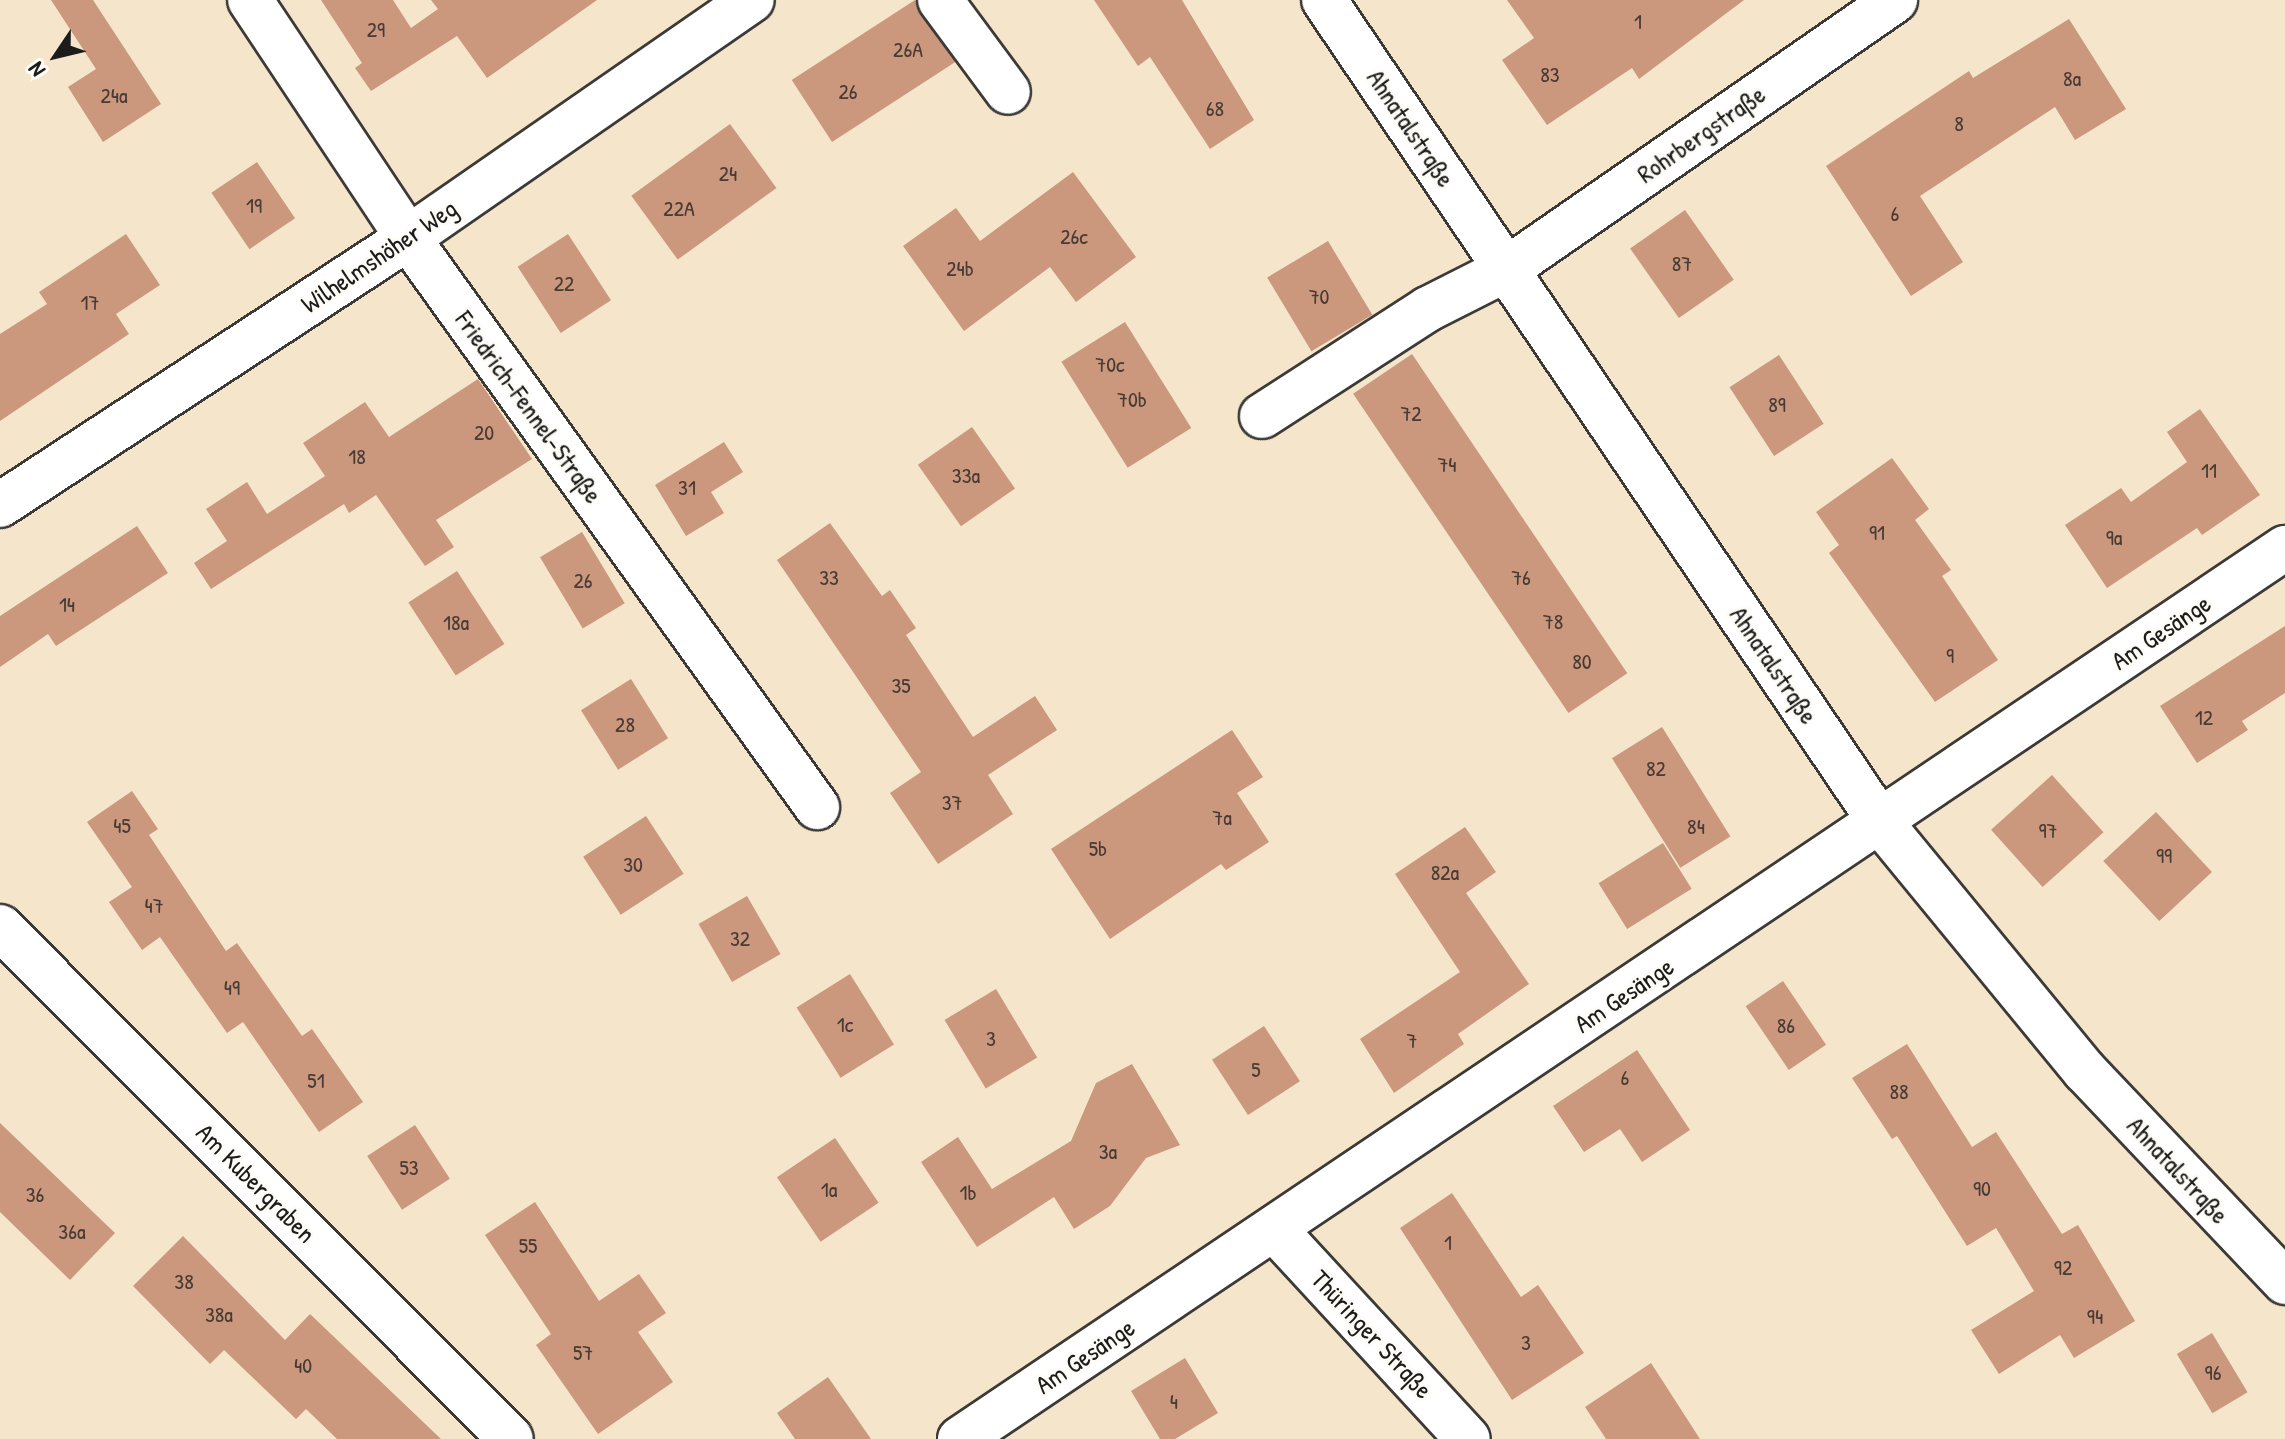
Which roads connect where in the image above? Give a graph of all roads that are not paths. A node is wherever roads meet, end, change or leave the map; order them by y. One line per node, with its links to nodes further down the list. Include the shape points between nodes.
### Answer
1 (250, 0): 7 (street, Friedrich-Fennel-Straße)
2 (752, 0): 7 (street, Wilhelmshöher Weg)
3 (940, 0): 6 (street)
4 (1324, 0): 8 (street, Ahnatalstraße)
5 (1895, 0): 8 (street, Rohrbergstraße)
6 (1008, 92)
7 (408, 238): 10 (street, Wilhelmshöher Weg); 12 (street, Friedrich-Fennel-Straße)
8 (1507, 269): 9 (street, Rohrbergstraße, via 1428,309); 13 (street, Ahnatalstraße)
9 (1262, 416)
10 (0, 505)
11 (2285, 548): 13 (street, Am Gesänge)
12 (817, 807)
13 (1881, 823): 15 (street, Am Gesänge); 16 (street, Ahnatalstraße, via 2085,1071)
14 (0, 927): 17 (street, Am Kubergraben)
15 (1275, 1230): 18 (street, Am Gesänge); 19 (street, Thüringer Straße)
16 (2285, 1282)
17 (511, 1439)
18 (960, 1439)
19 (1468, 1439)

